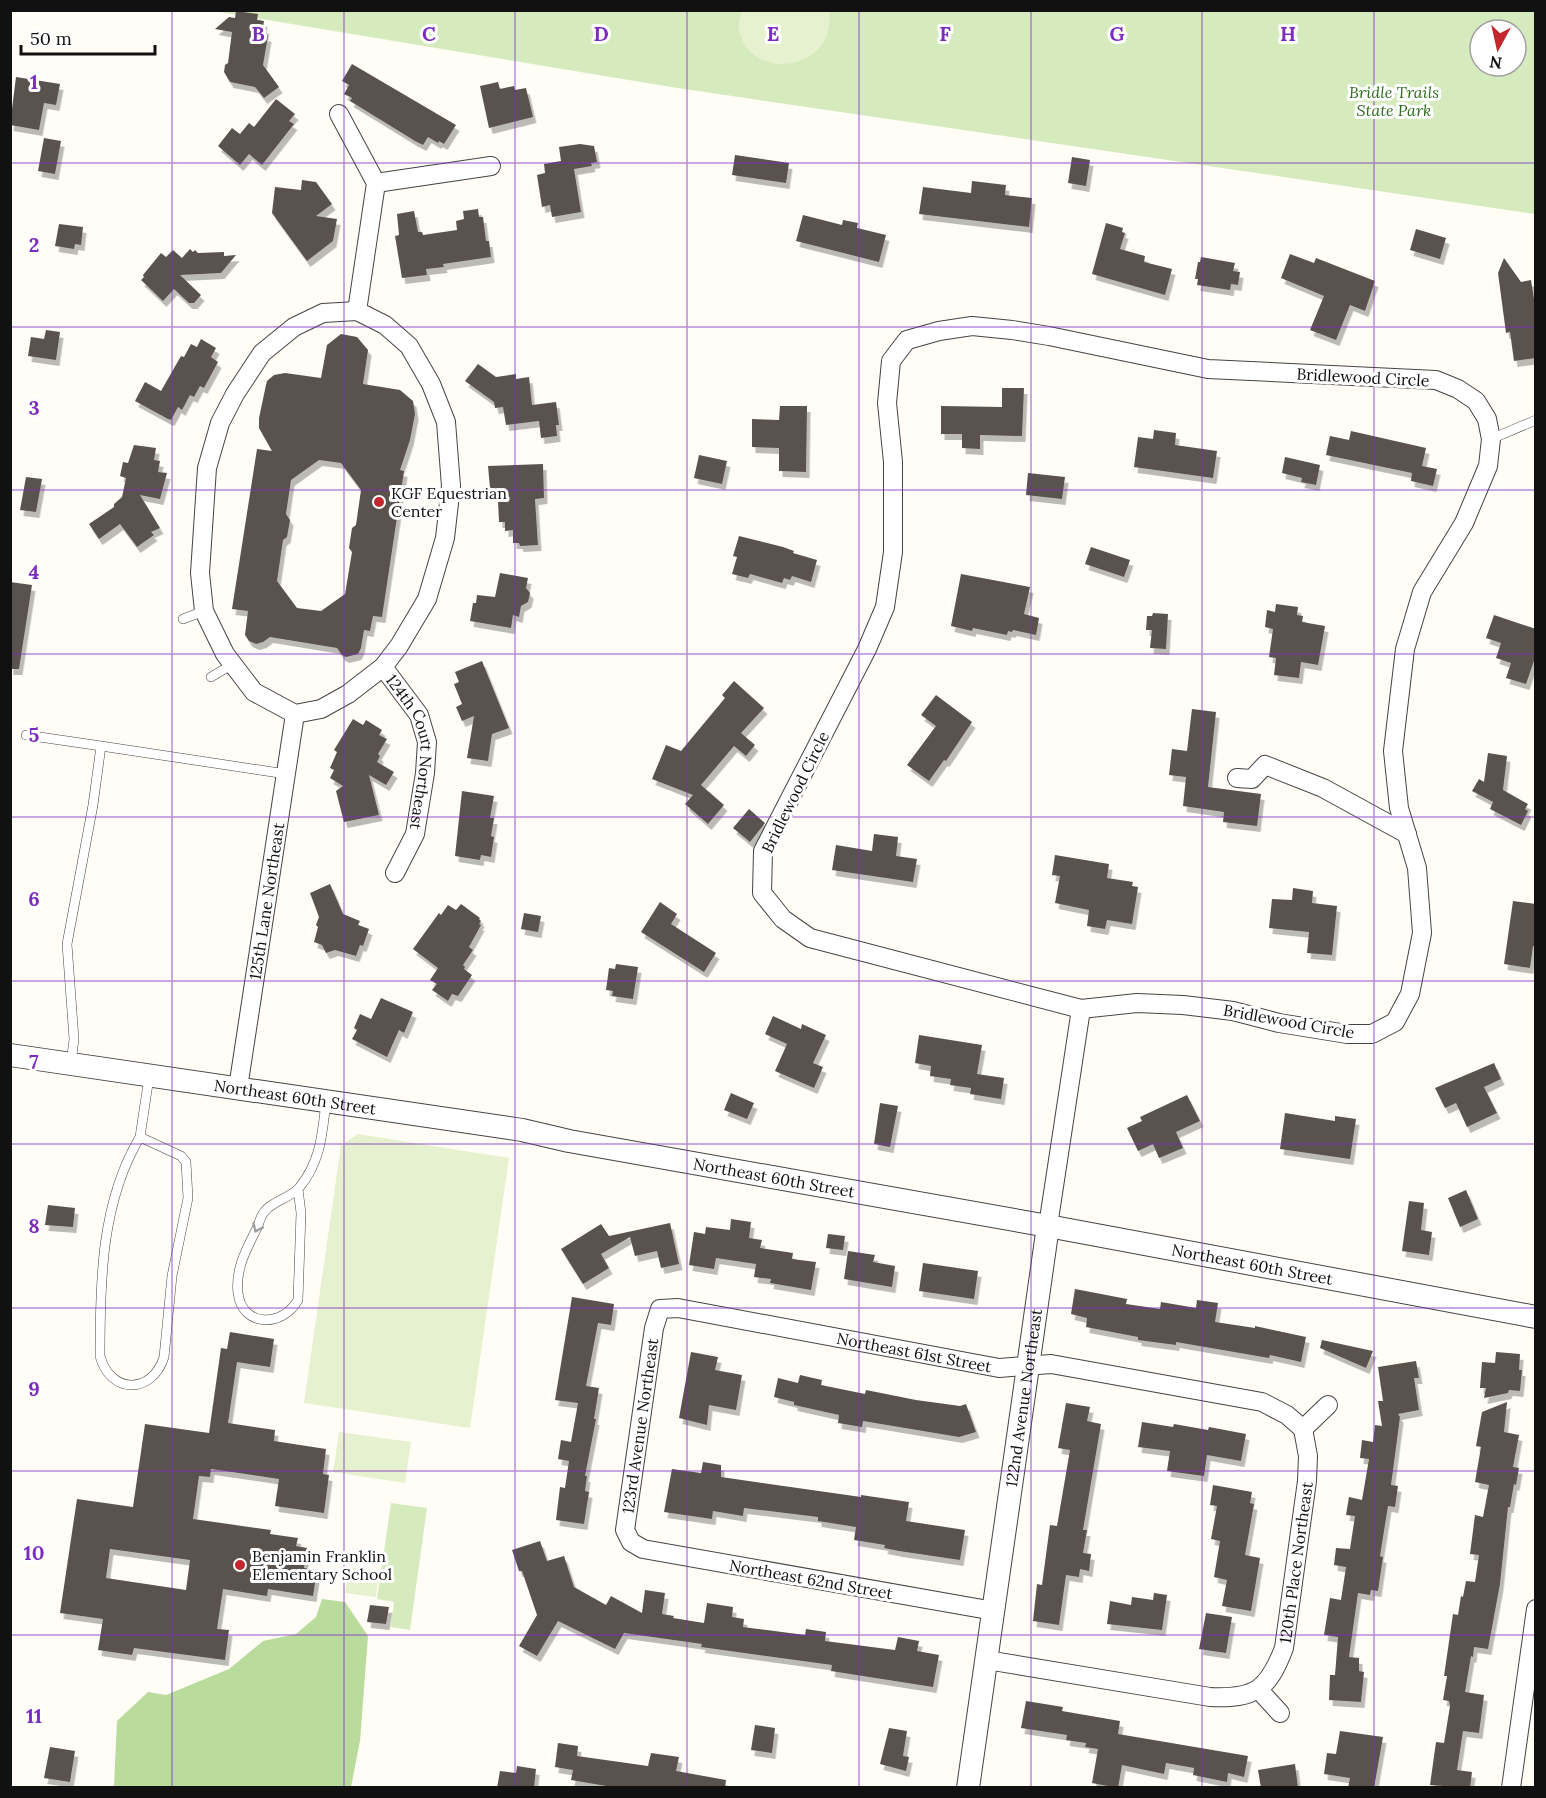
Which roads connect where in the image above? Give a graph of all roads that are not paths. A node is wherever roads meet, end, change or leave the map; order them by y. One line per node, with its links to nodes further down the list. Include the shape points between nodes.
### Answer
1 (339, 114): 3 (street)
2 (491, 166): 3 (street)
3 (376, 183): 4 (street)
4 (357, 311): 7 (street, via 323,313 294,327 262,353 220,423 207,468 200,573); 10 (street, via 385,326 409,346 432,384 446,422 451,486 445,538 427,599)
5 (1536, 420): 6 (lane)
6 (1491, 439): 17 (street, Bridlewood Circle, via 1488,466 1464,523 1422,592 1405,649 1393,751 1399,808); 19 (street, Bridlewood Circle, via 1487,419 1476,401 1436,380 1208,369 1049,336 972,327 908,340 891,362 887,403 893,462 893,552 885,607 867,650 763,851 762,893 783,918 810,939)
7 (204, 611): 8 (lane); 9 (street)
8 (183, 619)
9 (233, 664): 11 (lane); 12 (street, via 254,692)
10 (383, 667): 12 (street, via 321,709); 18 (street, 124th Court Northeast, via 419,715 427,742 415,834)
11 (211, 676)
12 (296, 714): 15 (street, 125th Lane Northeast)
13 (26, 735): 14 (lane)
14 (101, 746): 15 (lane); 21 (lane, via 67,944 74,1040)
15 (286, 774): 23 (street, 125th Lane Northeast)
16 (1238, 778): 17 (street, via 1252,779 1265,765 1323,788)
17 (1407, 834): 19 (street, Bridlewood Circle, via 1417,868 1422,933 1410,994 1395,1022 1372,1034 1347,1034 1183,1005 1137,1003)
18 (395, 873)
19 (1081, 1009): 27 (street, 122nd Avenue Northeast)
20 (10, 1055): 21 (street, Northeast 60th Street)
21 (71, 1063): 22 (street, Northeast 60th Street)
22 (149, 1074): 23 (street, Northeast 60th Street); 25 (lane)
23 (238, 1088): 24 (street, Northeast 60th Street)
24 (326, 1101): 26 (lane, via 319,1154); 27 (street, Northeast 60th Street, via 522,1130)
25 (140, 1137): 25 (lane, via 112,1203 100,1286 103,1365 117,1381 137,1385 155,1376 164,1357 172,1276 188,1198 186,1162)
26 (298, 1189): 26 (lane, one-way to 26, via 265,1210 241,1262 240,1302 254,1317 275,1320 298,1300)
27 (1048, 1226): 29 (street, Northeast 60th Street); 30 (street, 122nd Avenue Northeast)
28 (660, 1309): 30 (street, Northeast 61st Street, via 678,1308 999,1368); 33 (street, 123rd Avenue Northeast, via 625,1530)
29 (1536, 1317)
30 (1029, 1366): 32 (street, Northeast 61st Street, via 1051,1364 1262,1402); 35 (street, 122nd Avenue Northeast)
31 (1328, 1405): 32 (street)
32 (1303, 1429): 37 (street, 120th Place Northeast, via 1307,1481 1284,1647 1276,1670)
33 (631, 1542): 35 (street, Northeast 62nd Street, via 643,1549)
34 (1536, 1609): 40 (street)
35 (994, 1611): 36 (street, 122nd Avenue Northeast)
36 (987, 1660): 37 (street, via 1210,1697 1232,1698); 39 (street, 122nd Avenue Northeast)
37 (1259, 1690): 38 (street)
38 (1280, 1713)
39 (968, 1788)
40 (1511, 1788)

